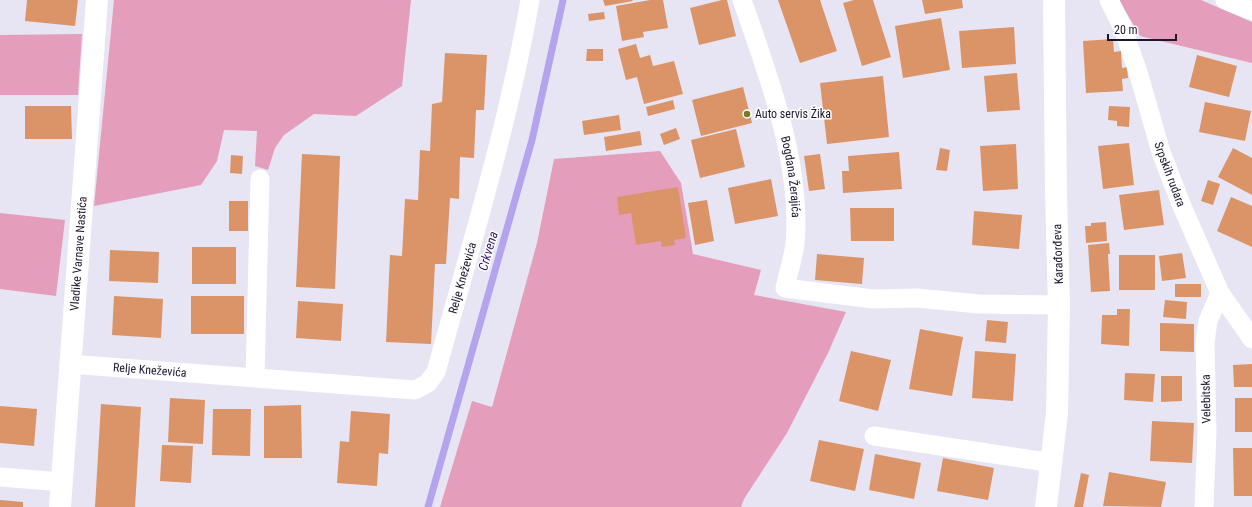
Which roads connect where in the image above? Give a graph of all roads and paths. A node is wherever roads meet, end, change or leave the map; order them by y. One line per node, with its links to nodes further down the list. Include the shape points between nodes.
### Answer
1 (97, 0): 12 (street, Vladike Varnave Nastića)
2 (530, 0): 13 (street, Relje Kneževića, via 500,141 436,372 431,380 422,388 415,390)
3 (742, 0): 10 (street, Bogdana Žerajića, via 770,81 788,152 796,224 795,246 785,288 873,299 917,298 979,304)
4 (1054, 0): 10 (street, Karađorđeva)
5 (1109, 0): 9 (street, Srpskih rudara, via 1124,33 1161,152)
6 (1225, 0): 7 (street)
7 (1252, 11)
8 (260, 179): 13 (street)
9 (1220, 293): 11 (street, Srpskih rudara); 20 (street, Velebitska, via 1208,321 1206,342 1207,432)
10 (1059, 305): 15 (street, Karađorđeva, via 1057,413)
11 (1252, 339)
12 (69, 364): 13 (street, Relje Kneževića); 17 (street, Vladike Varnave Nastića)
13 (255, 377)
14 (874, 436): 15 (street)
15 (1053, 462): 19 (street, Karađorđeva)
16 (0, 477): 17 (street)
17 (62, 482): 18 (street, Vladike Varnave Nastića)
18 (60, 507)
19 (1046, 507)
20 (1204, 507)

